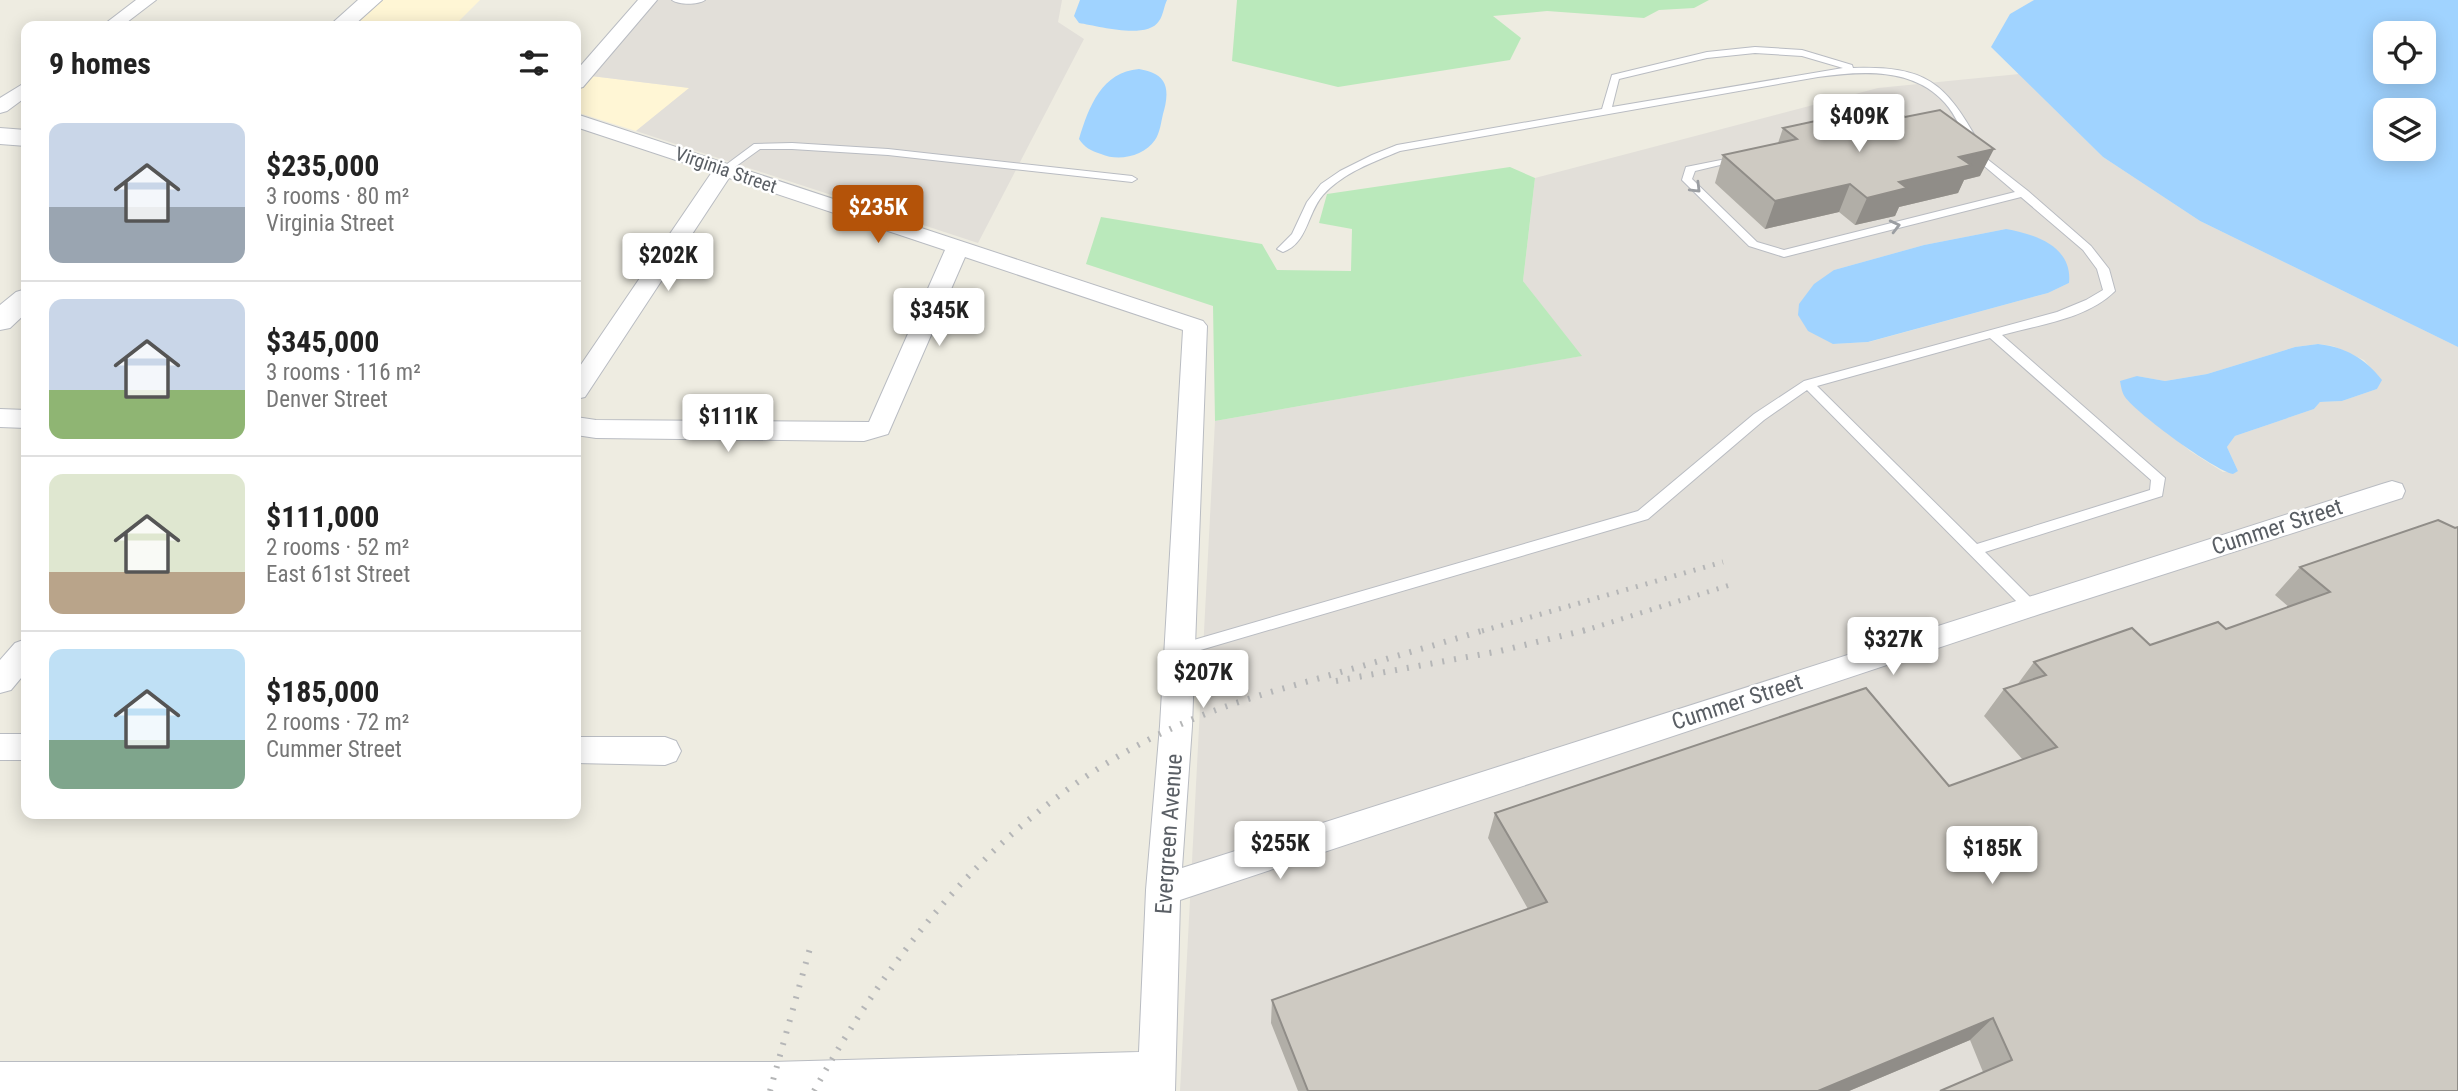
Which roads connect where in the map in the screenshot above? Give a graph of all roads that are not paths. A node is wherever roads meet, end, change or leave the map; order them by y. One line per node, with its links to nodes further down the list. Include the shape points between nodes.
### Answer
1 (147, 0): 6 (street)
2 (371, 0): 7 (street)
3 (648, 0): 9 (street)
4 (676, 0): 5 (lane)
5 (701, 0)
6 (118, 21)
7 (346, 21)
8 (1855, 69): 12 (lane); 12 (lane, via 1803,54 1768,50 1708,55 1615,77); 18 (lane, via 1919,78 1947,100)
9 (581, 77)
10 (21, 92): 11 (street)
11 (0, 107)
12 (1606, 111): 23 (lane, via 1397,148 1355,166 1317,195 1297,239)
13 (581, 122): 19 (street, Virginia Street)
14 (0, 136): 15 (street)
15 (21, 138)
16 (1955, 138): 18 (lane)
17 (1743, 157): 21 (lane, one-way to 21, via 1690,169 1687,180 1753,244 1784,254)
18 (1984, 159): 21 (lane)
19 (724, 170): 20 (lane, via 758,146 792,146); 22 (street, Virginia Street); 28 (street)
20 (1132, 179)
21 (2024, 193): 27 (lane, via 2087,248 2103,269 2109,291 2061,315)
22 (957, 249): 26 (street, Virginia Street); 32 (street, via 878,428 864,432)
23 (1283, 249)
24 (21, 302): 25 (street)
25 (0, 321)
26 (1195, 326): 36 (street, Evergreen Avenue)
27 (1992, 333): 29 (lane); 34 (lane, via 2158,478 2157,493)
28 (581, 384)
29 (1808, 384): 34 (lane); 36 (lane, via 1759,417 1643,515)
30 (0, 418): 31 (street)
31 (21, 419)
32 (581, 427)
33 (2392, 491): 35 (street, Cummer Street)
34 (1974, 550): 35 (lane)
35 (2029, 606): 43 (street, Cummer Street)
36 (1180, 650): 43 (street, Evergreen Avenue)
37 (21, 657): 38 (street)
38 (0, 681)
39 (0, 747): 40 (street)
40 (21, 747)
41 (581, 750): 42 (street)
42 (664, 751)
43 (1163, 890): 45 (street, Evergreen Avenue)
44 (0, 1081): 45 (street)
45 (1157, 1081)

